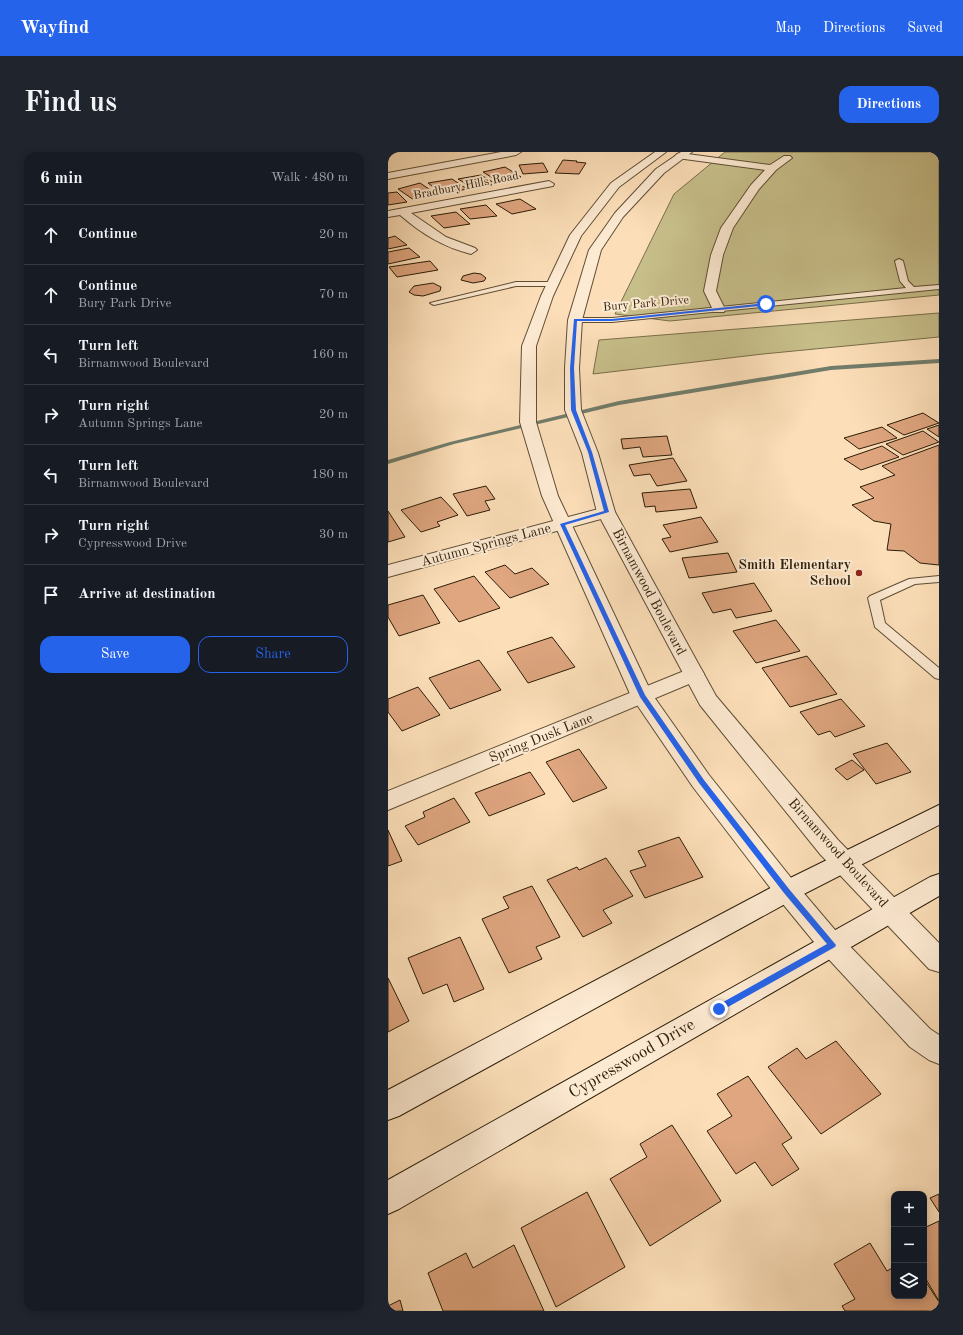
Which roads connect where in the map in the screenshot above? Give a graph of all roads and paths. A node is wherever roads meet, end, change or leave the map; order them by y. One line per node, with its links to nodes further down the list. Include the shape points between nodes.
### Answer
1 (516, 152): 6 (street)
2 (658, 152): 3 (street); 12 (street, via 615,185 576,235)
3 (683, 154): 5 (street); 17 (street, Birnamwood Boulevard, via 660,171 619,215 595,250)
4 (787, 158): 5 (street)
5 (772, 168): 16 (street, via 741,205 726,228 717,254 710,292)
6 (388, 176)
7 (549, 184): 8 (street, Bradbury Hills Road)
8 (402, 211): 9 (street, Bradbury Hills Road); 10 (street, via 439,240)
9 (388, 214)
10 (471, 250)
11 (899, 261): 14 (lane, via 904,281)
12 (553, 284): 15 (lane, via 516,284); 19 (street, via 529,346 528,422 550,496)
13 (939, 287): 14 (lane, Bury Park Drive)
14 (911, 290): 16 (lane, Bury Park Drive)
15 (434, 303)
16 (719, 310): 17 (lane, Bury Park Drive, via 612,320)
17 (575, 320): 18 (street, Birnamwood Boulevard, via 573,410 590,452)
18 (606, 512): 19 (street, Autumn Springs Lane); 22 (street, Birnamwood Boulevard)
19 (562, 524): 20 (street, Autumn Springs Lane); 24 (street)
20 (388, 571)
21 (939, 579): 23 (lane, via 913,581 874,598 879,624)
22 (694, 674): 24 (street, Spring Dusk Lane); 27 (street, Birnamwood Boulevard, via 708,700)
23 (939, 675)
24 (642, 696): 25 (street, Spring Dusk Lane); 29 (street, via 701,781)
25 (388, 801)
26 (939, 814): 27 (street)
27 (844, 863): 29 (street); 30 (street, Birnamwood Boulevard)
28 (939, 884): 30 (street, Cypresswood Drive)
29 (787, 891): 31 (street); 34 (street)
30 (890, 912): 31 (street, Cypresswood Drive); 32 (street, Birnamwood Boulevard)
31 (832, 945): 33 (street, via 920,1038); 35 (street, Cypresswood Drive)
32 (939, 962)
33 (939, 1051)
34 (388, 1106)
35 (388, 1198)

